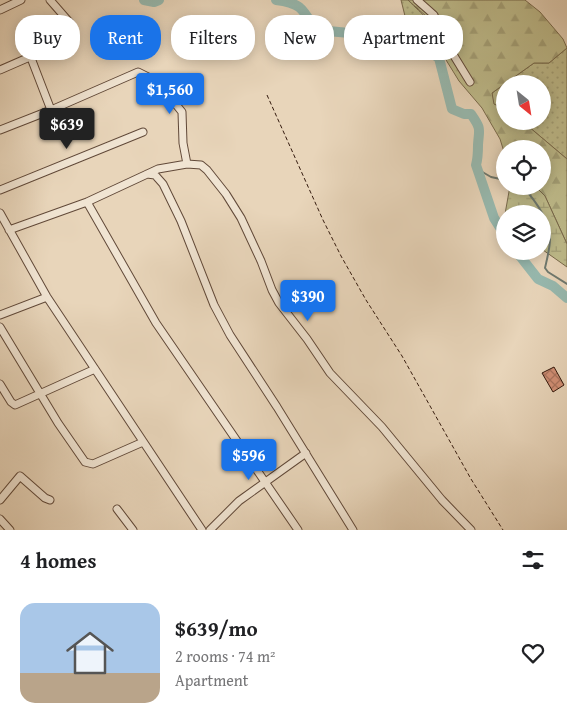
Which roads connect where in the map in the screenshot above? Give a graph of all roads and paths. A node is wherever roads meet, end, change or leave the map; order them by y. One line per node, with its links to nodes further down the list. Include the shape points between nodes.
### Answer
1 (22, 0): 4 (street)
2 (50, 0): 5 (street)
3 (418, 0): 9 (street, via 434,15 440,33)
4 (0, 10)
5 (63, 15)
6 (26, 60): 8 (street)
7 (32, 60): 11 (street)
8 (0, 70)
9 (470, 82)
10 (267, 95): 40 (path, via 345,264)
11 (51, 110): 12 (street); 14 (street, via 138,72 158,82 182,112)
12 (0, 130)
13 (143, 132): 16 (street)
14 (187, 164): 15 (street); 39 (street, via 201,165 208,170 226,194 279,303 330,373 382,427)
15 (146, 174): 17 (street); 27 (street, via 155,175 163,184 214,305)
16 (0, 190)
17 (87, 202): 19 (street); 28 (street, via 156,323)
18 (1, 218): 19 (street)
19 (9, 230): 20 (street)
20 (47, 297): 21 (street); 23 (street)
21 (0, 315)
22 (0, 327): 25 (street)
23 (95, 369): 25 (street); 26 (street)
24 (0, 384): 25 (street, via 14,405)
25 (40, 393): 26 (street, via 90,464)
26 (143, 442): 35 (street)
27 (306, 453): 28 (street); 38 (street)
28 (266, 482): 36 (street, via 239,501); 37 (street)
29 (0, 500): 30 (street, via 20,476)
30 (50, 500)
31 (117, 508): 34 (street)
32 (0, 519): 33 (street)
33 (10, 530)
34 (133, 530)
35 (202, 530)
36 (210, 530)
37 (298, 530)
38 (353, 530)
39 (471, 530)
40 (503, 530)

